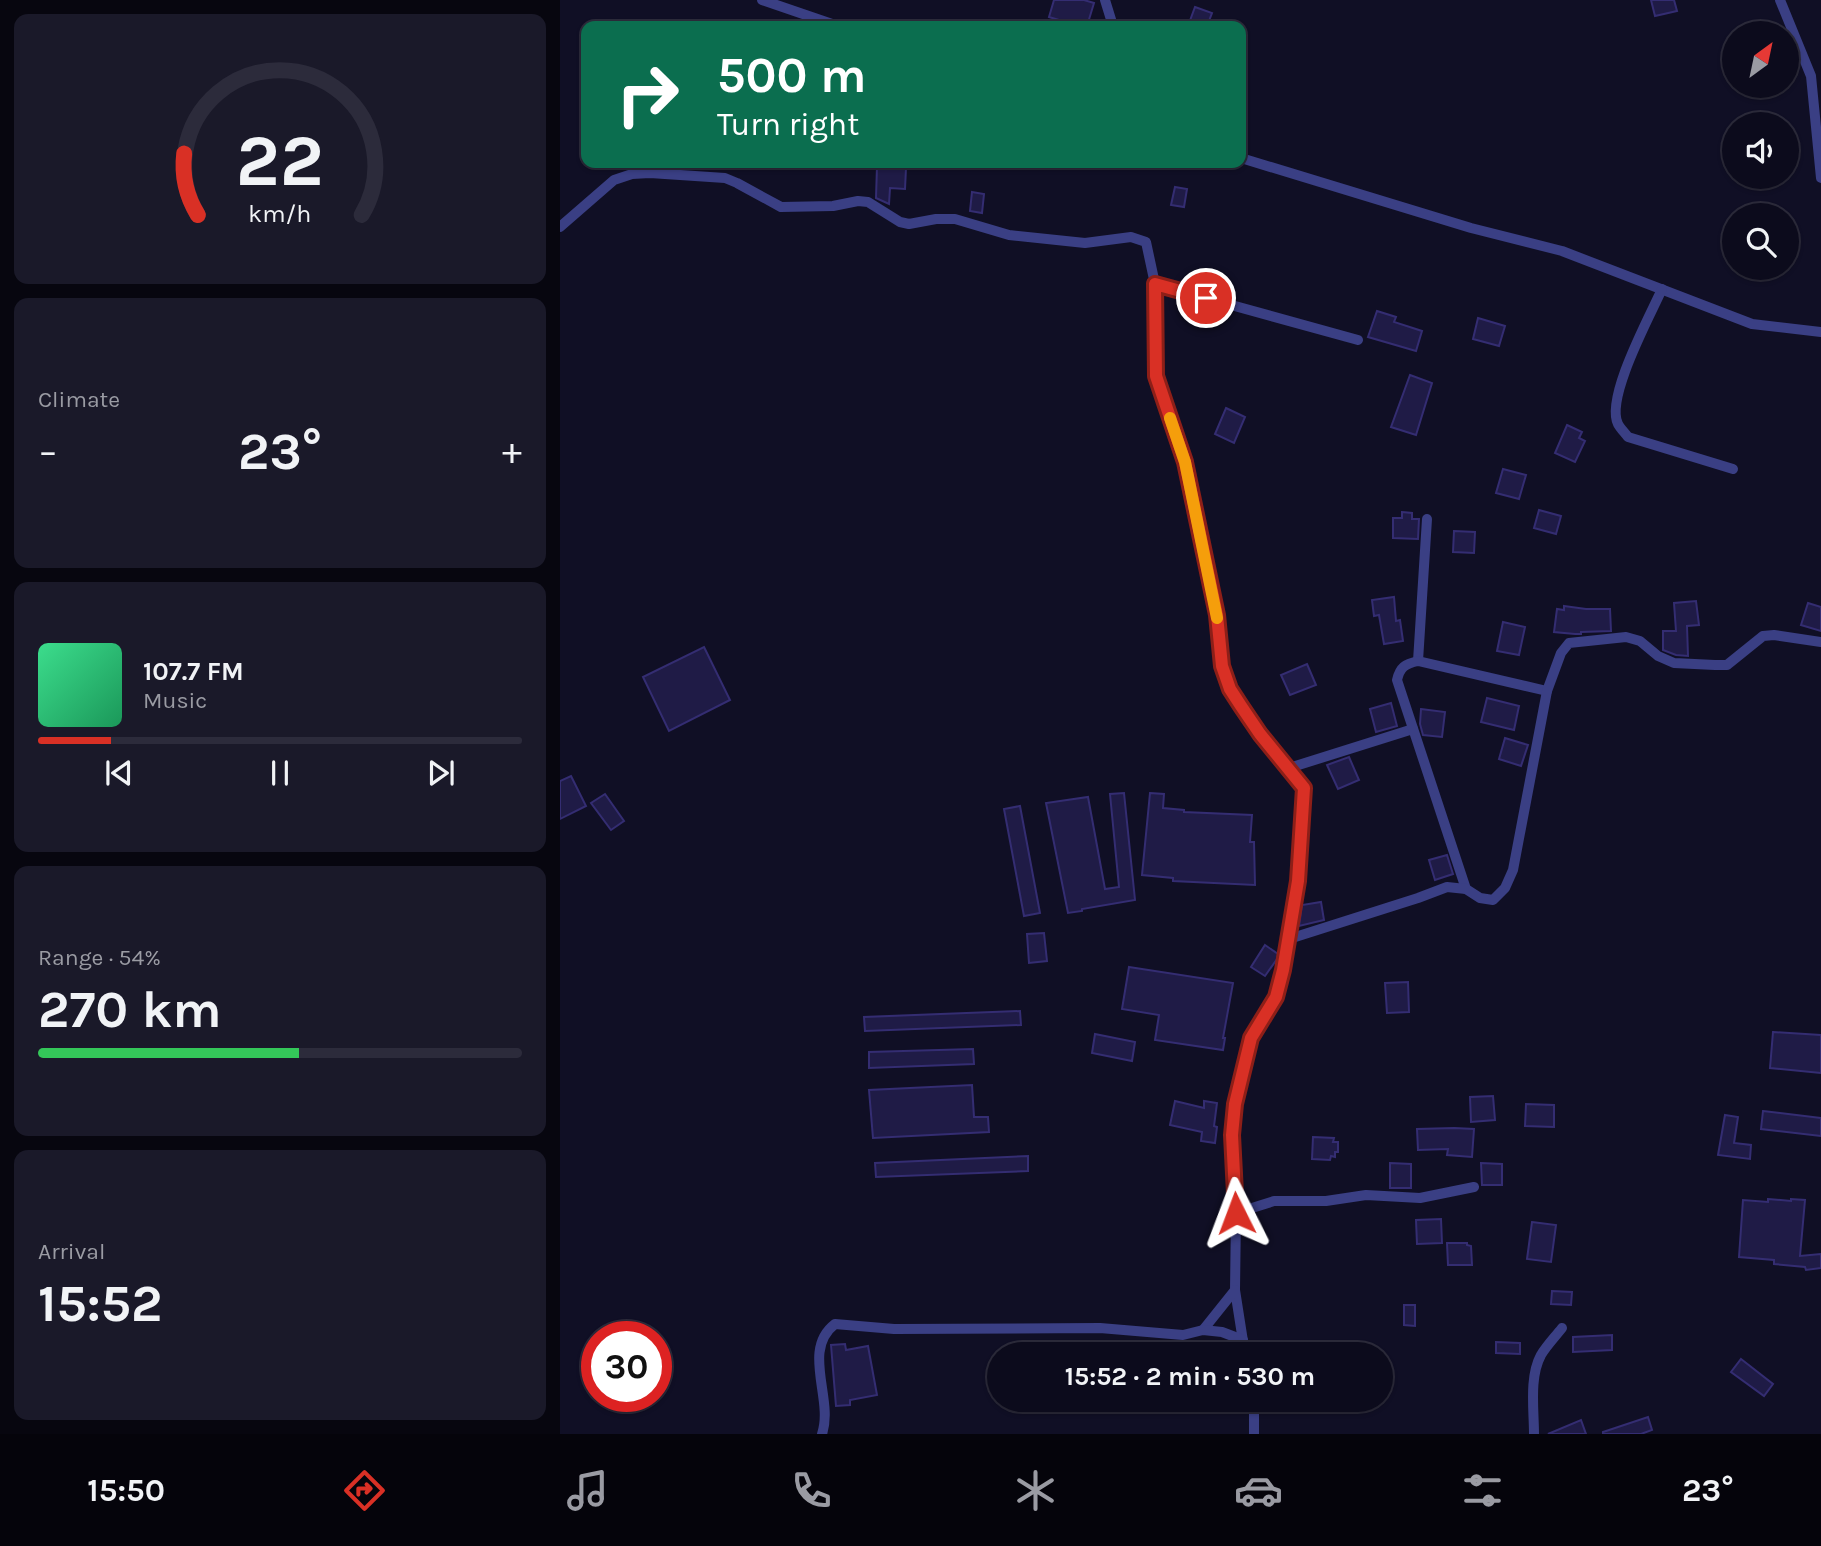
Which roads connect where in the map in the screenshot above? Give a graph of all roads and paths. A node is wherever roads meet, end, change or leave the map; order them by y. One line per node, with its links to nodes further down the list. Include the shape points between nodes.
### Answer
1 (762, 0): 4 (street)
2 (1105, 0): 5 (street)
3 (1780, 0): 6 (street, via 1811,76)
4 (823, 21)
5 (1111, 21)
6 (1818, 109): 8 (street)
7 (1246, 160): 11 (street, via 1562,251)
8 (1821, 178)
9 (560, 227): 10 (street, via 614,180 632,174 725,178 781,207 858,201 909,224 955,219 1009,235 1085,243 1132,237 1146,242)
10 (1155, 284): 13 (street); 20 (street, via 1156,376 1185,462 1217,615 1222,666 1241,706)
11 (1662, 289): 12 (street, via 1752,324); 14 (street, via 1622,377 1615,404 1617,423 1628,437)
12 (1821, 332)
13 (1358, 340)
14 (1734, 469)
15 (1427, 519): 17 (street)
16 (1821, 642): 18 (street, via 1763,636 1727,664 1715,665 1674,663 1626,637 1569,643)
17 (1418, 662): 18 (street); 19 (street, via 1406,664 1397,680)
18 (1547, 691): 21 (street, via 1513,870 1493,900)
19 (1413, 729): 20 (street); 21 (street)
20 (1289, 768): 22 (street, via 1304,788)
21 (1466, 889): 22 (street, via 1447,887)
22 (1289, 939): 24 (street, via 1276,997 1251,1038 1235,1104)
23 (1474, 1187): 24 (street, via 1420,1198 1366,1195 1274,1201)
24 (1236, 1213): 25 (street)
25 (1235, 1290): 27 (street); 28 (street)
26 (1562, 1328): 32 (street, via 1537,1366)
27 (1203, 1330): 28 (street); 30 (street, via 1183,1335 1100,1328 894,1329 835,1324 821,1342 819,1357 826,1422)
28 (1243, 1340)
29 (1254, 1412): 31 (street)
30 (822, 1434)
31 (1254, 1434)
32 (1534, 1434)

